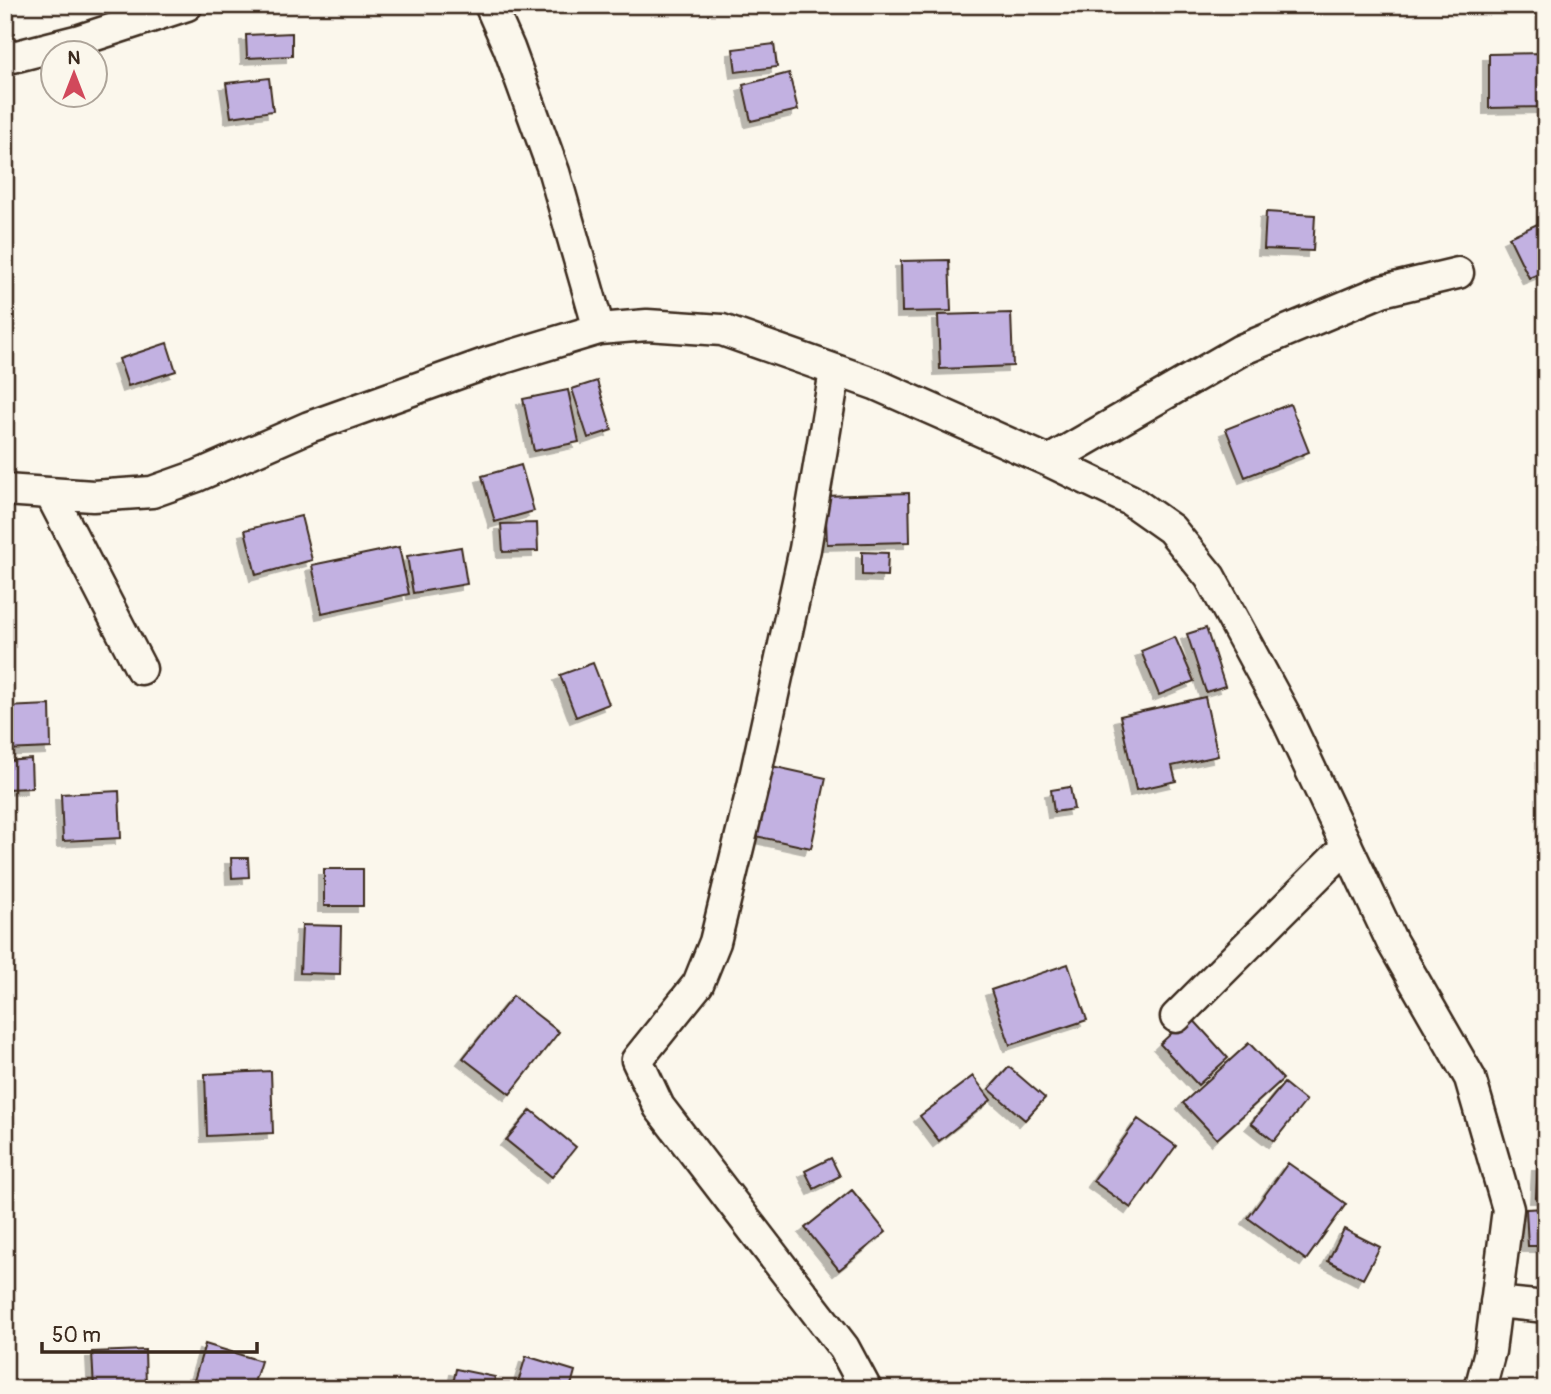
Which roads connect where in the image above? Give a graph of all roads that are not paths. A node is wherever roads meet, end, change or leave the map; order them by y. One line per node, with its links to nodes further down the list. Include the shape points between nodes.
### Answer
1 (187, 5): 3 (street)
2 (490, 5): 5 (street, via 554,172)
3 (5, 59)
4 (1458, 273): 7 (street, via 1382,291 1241,350)
5 (599, 329): 6 (street, via 647,325 722,330); 9 (street, via 490,362 335,418 152,492)
6 (835, 370): 7 (street); 15 (street, via 805,549 715,942 698,984 637,1060 659,1107 844,1348)
7 (1049, 461): 11 (street, via 1130,500 1171,529 1210,577 1285,715)
8 (5, 490): 9 (street)
9 (50, 493): 10 (street)
10 (141, 669)
11 (1347, 846): 12 (street); 13 (street, via 1392,942 1469,1078 1508,1209)
12 (1176, 1017)
13 (1496, 1302): 14 (street); 16 (street)
14 (1546, 1307)
15 (866, 1389)
16 (1480, 1389)

